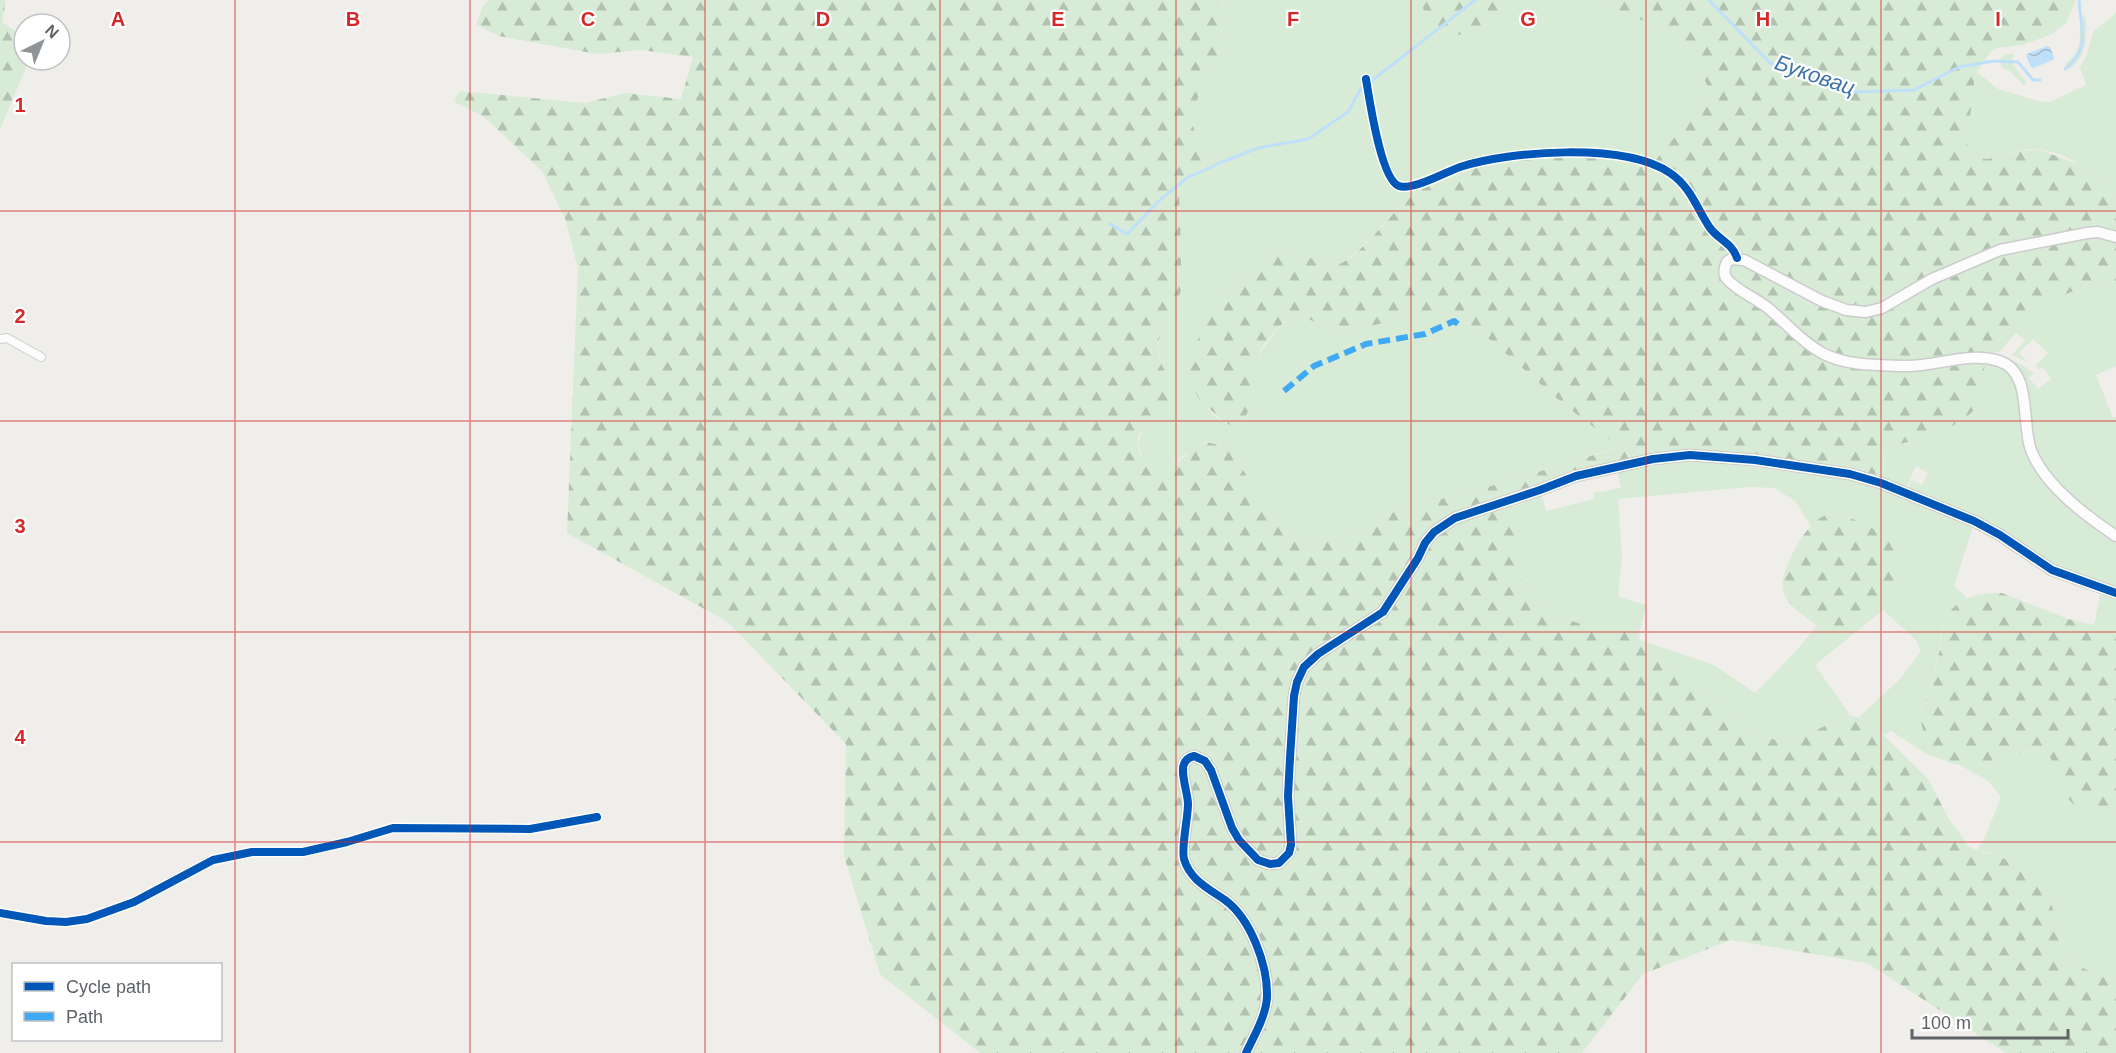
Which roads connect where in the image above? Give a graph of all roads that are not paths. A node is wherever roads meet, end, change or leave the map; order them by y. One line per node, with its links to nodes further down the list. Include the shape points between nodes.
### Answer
1 (1367, 83): 3 (street, via 1374,128 1392,179 1399,186 1410,186 1496,158 1547,153 1617,155 1655,165 1680,181 1711,228 1732,247)
2 (2116, 237): 3 (street, via 2087,233 2000,250 1932,279 1882,309 1866,312 1822,301)
3 (1737, 258): 6 (street, via 1727,262 1727,279 1824,354 1853,362 1913,366 1968,358 1999,361 2013,370 2022,387 2026,432 2036,463 2078,509)
4 (0, 339): 5 (street)
5 (41, 357)
6 (2116, 536)
7 (2116, 593): 10 (street, via 2052,570 1974,521 1881,483 1850,474 1755,460 1690,455 1632,463 1576,476 1455,518 1425,543 1383,612 1318,654 1299,674 1288,781 1291,845 1284,858 1274,865 1264,864 1246,849 1232,828 1205,761 1194,756 1184,764 1188,807 1183,858 1203,887 1226,900 1241,915 1261,956 1267,998)
8 (597, 817): 9 (street, via 530,829 393,828 303,852 252,852 213,860 134,902 87,919 46,921)
9 (0, 913)
10 (1246, 1053)

